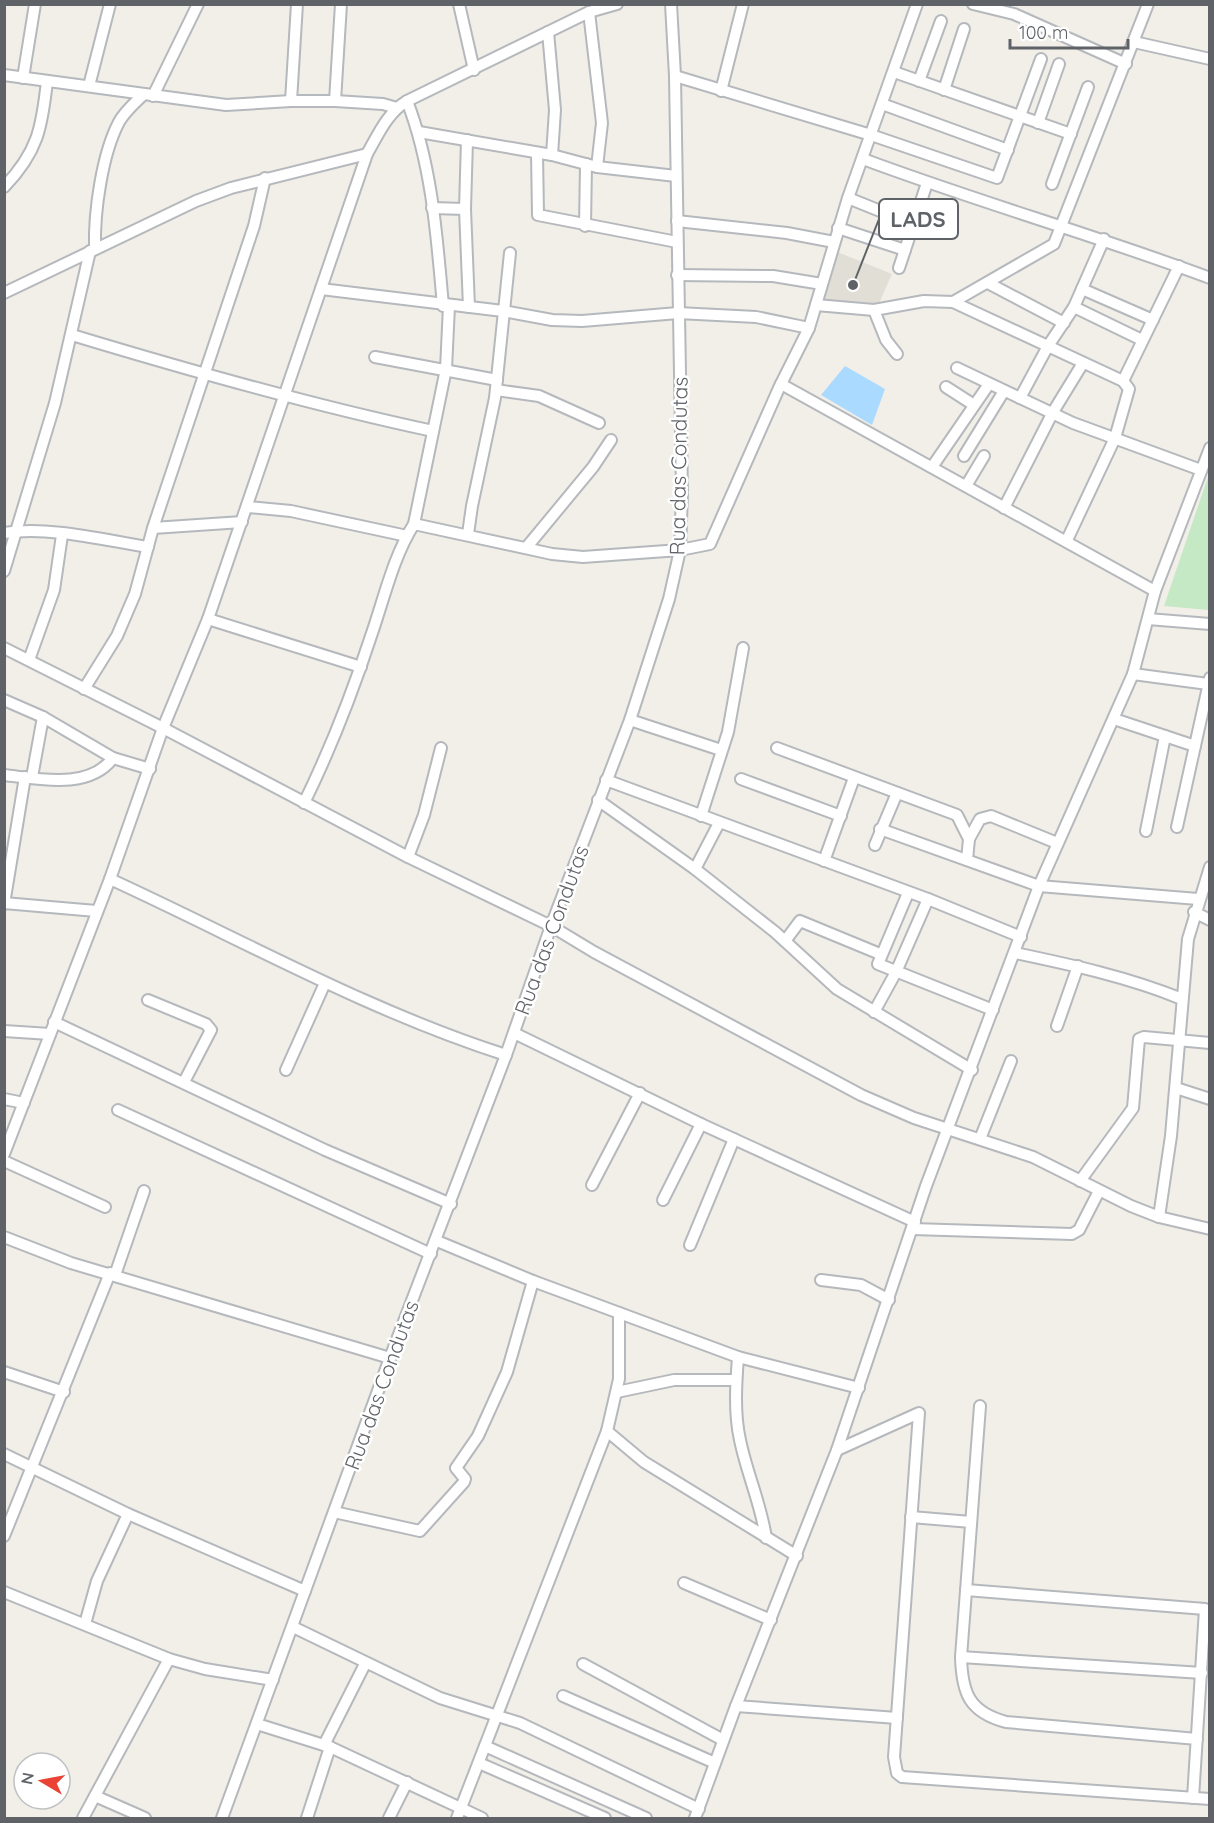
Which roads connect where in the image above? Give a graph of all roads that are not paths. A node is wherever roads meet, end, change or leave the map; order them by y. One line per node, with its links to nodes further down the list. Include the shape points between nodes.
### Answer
1 (35, 4): 26 (street)
2 (110, 4): 29 (street)
3 (198, 4): 33 (street)
4 (297, 4): 34 (street)
5 (341, 4): 35 (street)
6 (459, 4): 22 (street)
7 (617, 4): 13 (street)
8 (671, 4): 25 (street, Rua das Condutas)
9 (743, 4): 32 (street)
10 (917, 4): 23 (street)
11 (973, 4): 21 (street, via 1014,14)
12 (1148, 4): 17 (street)
13 (590, 12): 16 (street); 50 (street, via 602,123)
14 (941, 21): 28 (street)
15 (964, 29): 31 (street)
16 (548, 32): 22 (street); 48 (street, via 555,110)
17 (1134, 42): 19 (street); 21 (street)
18 (1041, 58): 39 (street)
19 (1209, 59)
20 (1059, 63): 40 (street)
21 (1126, 64): 62 (street)
22 (474, 70): 36 (street)
23 (894, 72): 28 (street); 37 (street)
24 (4, 75): 26 (street)
25 (675, 76): 32 (street); 51 (street, Rua das Condutas)
26 (23, 78): 27 (street)
27 (47, 81): 29 (street); 55 (street, via 34,150)
28 (919, 81): 31 (street)
29 (89, 86): 33 (street)
30 (1088, 87): 42 (street)
31 (944, 90): 39 (street)
32 (721, 91): 43 (street)
33 (148, 95): 34 (street, via 226,105); 67 (street, via 119,121 112,138 97,199)
34 (291, 101): 35 (street)
35 (335, 101): 38 (street)
36 (407, 102): 38 (street); 41 (street)
37 (882, 104): 43 (street); 45 (street)
38 (397, 108): 47 (street)
39 (1020, 117): 40 (street); 45 (street)
40 (1038, 123): 42 (street)
41 (419, 132): 44 (street); 57 (street)
42 (1071, 134): 54 (street)
43 (871, 135): 45 (street, via 994,178); 49 (street)
44 (467, 140): 46 (street); 58 (street)
45 (1008, 150)
46 (537, 153): 48 (street); 61 (street, via 538,215)
47 (367, 154): 52 (street); 76 (street)
48 (552, 155): 50 (street)
49 (863, 159): 53 (street); 56 (street)
50 (592, 166): 51 (street); 61 (street)
51 (676, 176): 59 (street, Rua das Condutas)
52 (265, 178): 67 (street, via 196,201); 98 (street, via 254,226)
53 (927, 183): 60 (street); 62 (street)
54 (1052, 184)
55 (4, 187)
56 (848, 198): 60 (street); 63 (street)
57 (432, 208): 58 (street); 81 (street)
58 (465, 209): 82 (street)
59 (677, 221): 65 (street, Rua das Condutas); 66 (street)
60 (915, 225): 68 (street)
61 (585, 226): 65 (street)
62 (1063, 226): 64 (street); 74 (street, via 1050,248)
63 (838, 228): 66 (street); 68 (street)
64 (1104, 239): 70 (street); 77 (street)
65 (677, 242): 72 (street, Rua das Condutas)
66 (834, 242): 75 (street)
67 (93, 250): 78 (street); 90 (street)
68 (905, 250): 71 (street)
69 (510, 253): 85 (street)
70 (1179, 266): 73 (street); 87 (street)
71 (899, 268)
72 (677, 275): 75 (street, via 773,276); 86 (street, Rua das Condutas)
73 (1209, 278)
74 (988, 283): 79 (street); 88 (street)
75 (822, 284): 80 (street)
76 (321, 289): 81 (street); 105 (street)
77 (1082, 290): 83 (street); 87 (street)
78 (4, 293)
79 (953, 302): 84 (street, via 913,302); 92 (street)
80 (816, 305): 84 (street); 89 (street)
81 (446, 306): 82 (street); 97 (street)
82 (469, 307): 85 (street)
83 (1074, 307): 88 (street); 91 (street)
84 (874, 310): 93 (street, via 881,331)
85 (502, 311): 86 (street, via 567,321); 102 (street)
86 (678, 314): 89 (street, via 756,317); 132 (street, Rua das Condutas)
87 (1153, 320): 91 (street)
88 (1064, 323): 92 (street)
89 (809, 328): 100 (street)
90 (72, 335): 98 (street); 124 (street)
91 (1142, 340): 99 (street)
92 (1048, 346): 95 (street); 106 (street)
93 (897, 354)
94 (375, 357): 97 (street)
95 (1083, 363): 99 (street); 108 (street)
96 (957, 368): 101 (street)
97 (446, 369): 102 (street); 110 (street)
98 (204, 374): 105 (street); 123 (street)
99 (1123, 381): 111 (street, via 1129,389)
100 (781, 384): 116 (street); 132 (street, via 712,541)
101 (989, 384): 104 (street); 107 (street)
102 (497, 385): 109 (street, via 539,396); 126 (street)
103 (946, 387): 107 (street)
104 (1004, 391): 106 (street); 114 (street)
105 (285, 396): 110 (street); 119 (street)
106 (1020, 398): 108 (street)
107 (974, 405): 116 (street)
108 (1053, 412): 111 (street); 120 (street)
109 (599, 423)
110 (433, 431): 122 (street)
111 (1115, 438): 117 (street); 129 (street)
112 (611, 440): 131 (street)
113 (1209, 448): 117 (street)
114 (964, 456)
115 (984, 456): 118 (street)
116 (932, 467): 118 (street)
117 (1201, 470): 134 (street)
118 (966, 486): 120 (street)
119 (248, 507): 121 (street); 128 (street, via 291,511)
120 (1004, 508): 129 (street)
121 (242, 522): 123 (street); 135 (street)
122 (414, 524): 126 (street); 128 (street)
123 (153, 528): 130 (street)
124 (17, 531): 125 (street); 127 (street); 133 (street)
125 (4, 533)
126 (468, 534): 131 (street)
127 (62, 535): 130 (street); 140 (street, via 54,590)
128 (407, 536): 141 (street)
129 (1067, 540): 134 (street)
130 (148, 547): 144 (street, via 135,594 117,636)
131 (526, 548): 132 (street, via 583,557)
132 (680, 550): 148 (street, Rua das Condutas, via 669,599)
133 (4, 572)
134 (1155, 591): 136 (street)
135 (208, 619): 141 (street); 149 (street)
136 (1148, 619): 137 (street); 142 (street)
137 (1209, 624)
138 (4, 648): 140 (street)
139 (743, 648): 154 (street, via 735,703)
140 (29, 660): 144 (street)
141 (361, 666): 164 (street, via 328,755)
142 (1133, 674): 143 (street); 147 (street)
143 (1209, 681): 151 (street)
144 (84, 689): 149 (street)
145 (4, 700): 146 (street)
146 (43, 717): 155 (street); 158 (street)
147 (1114, 719): 150 (street); 172 (street)
148 (630, 720): 154 (street); 161 (street, Rua das Condutas)
149 (164, 728): 156 (street); 164 (street)
150 (1165, 736): 151 (street); 170 (street)
151 (1195, 746): 168 (street)
152 (441, 748): 174 (street, via 424,815)
153 (777, 748): 159 (street)
154 (721, 750): 165 (street)
155 (113, 759): 156 (street); 158 (street, via 83,779)
156 (150, 769): 179 (street)
157 (4, 776): 158 (street)
158 (29, 777): 184 (street)
159 (854, 778): 162 (street); 166 (street)
160 (741, 779): 166 (street)
161 (606, 780): 163 (street, Rua das Condutas); 165 (street)
162 (897, 793): 169 (street); 171 (street, via 957,815)
163 (598, 800): 178 (street); 188 (street, Rua das Condutas)
164 (304, 803): 174 (street)
165 (701, 816): 167 (street)
166 (841, 816): 176 (street)
167 (719, 823): 176 (street); 178 (street)
168 (1177, 827)
169 (880, 829): 173 (street); 175 (street)
170 (1146, 831)
171 (969, 838): 172 (street, via 984,816); 175 (street)
172 (1057, 843): 180 (street)
173 (875, 844)
174 (408, 857): 188 (street)
175 (967, 860): 180 (street)
176 (824, 861): 181 (street)
177 (1209, 867): 182 (street)
178 (695, 869): 190 (street)
179 (110, 879): 185 (street); 195 (street)
180 (1039, 886): 182 (street); 189 (street)
181 (908, 893): 183 (street); 192 (street)
182 (1198, 899): 186 (street)
183 (928, 900): 189 (street); 194 (street)
184 (5, 903): 185 (street)
185 (96, 911): 200 (street)
186 (1194, 912): 187 (street); 196 (street)
187 (1209, 920)
188 (551, 926): 203 (street, Rua das Condutas); 219 (street, via 861,1095)
189 (1021, 937): 191 (street)
190 (785, 941): 192 (street, via 800,921); 199 (street, via 837,988)
191 (1015, 953): 193 (street); 198 (street)
192 (880, 954): 194 (street, via 879,966)
193 (1078, 966): 196 (street); 201 (street)
194 (896, 972): 198 (street); 199 (street)
195 (326, 983): 207 (street, via 437,1032); 209 (street)
196 (1182, 999): 205 (street)
197 (148, 1000): 211 (street, via 206,1024 211,1030)
198 (993, 1011): 210 (street)
199 (874, 1012): 210 (street)
200 (54, 1022): 204 (street); 211 (street)
201 (1057, 1026)
202 (4, 1032): 204 (street)
203 (514, 1033): 207 (street, Rua das Condutas); 213 (street)
204 (50, 1034): 216 (street)
205 (1179, 1041): 206 (street); 212 (street); 224 (street, via 1139,1039 1133,1108)
206 (1209, 1043)
207 (506, 1055): 229 (street, Rua das Condutas)
208 (1011, 1061): 221 (street)
209 (286, 1070)
210 (972, 1070): 219 (street)
211 (184, 1082): 229 (street)
212 (1176, 1088): 215 (street); 231 (street)
213 (640, 1093): 218 (street); 225 (street)
214 (4, 1099): 216 (street)
215 (1209, 1099)
216 (24, 1102): 222 (street)
217 (118, 1110): 237 (street)
218 (701, 1124): 220 (street); 228 (street)
219 (949, 1129): 221 (street); 232 (street)
220 (734, 1139): 232 (street); 236 (street)
221 (980, 1139): 224 (street, via 1033,1157)
222 (4, 1155)
223 (4, 1161): 230 (street)
224 (1080, 1181): 227 (street)
225 (592, 1185)
226 (144, 1191): 238 (street)
227 (1099, 1191): 231 (street); 232 (street, via 1080,1230 1072,1234)
228 (663, 1200)
229 (451, 1204): 235 (street, Rua das Condutas)
230 (105, 1206)
231 (1159, 1217): 233 (street)
232 (913, 1226): 241 (street)
233 (1209, 1229)
234 (4, 1237): 238 (street)
235 (436, 1241): 237 (street, Rua das Condutas); 240 (street)
236 (690, 1245)
237 (431, 1254): 244 (street, Rua das Condutas)
238 (112, 1274): 244 (street); 248 (street)
239 (821, 1280): 241 (street, via 861,1285)
240 (533, 1281): 242 (street); 255 (street, via 507,1372 478,1436 456,1468 464,1482 420,1531)
241 (889, 1300): 247 (street)
242 (619, 1313): 243 (street); 249 (street)
243 (738, 1357): 246 (street); 247 (street)
244 (390, 1358): 255 (street, Rua das Condutas)
245 (4, 1372): 248 (street)
246 (736, 1380): 249 (street, via 674,1380); 260 (street, via 740,1442 761,1508)
247 (859, 1388): 252 (street)
248 (64, 1392): 254 (street)
249 (617, 1392): 251 (street)
250 (980, 1406): 258 (street)
251 (607, 1431): 260 (street, via 644,1462); 277 (street)
252 (837, 1450): 257 (street, via 920,1413); 261 (street)
253 (4, 1454): 254 (street)
254 (33, 1467): 256 (street); 259 (street)
255 (334, 1512): 265 (street, Rua das Condutas)
256 (128, 1514): 265 (street); 267 (street, via 97,1581)
257 (910, 1517): 258 (street); 278 (street)
258 (971, 1522): 263 (street)
259 (4, 1536)
260 (766, 1539): 261 (street)
261 (797, 1556): 266 (street)
262 (684, 1583): 266 (street)
263 (966, 1590): 269 (street); 273 (street, via 1201,1606 1207,1614)
264 (4, 1592): 267 (street)
265 (305, 1592): 268 (street, Rua das Condutas)
266 (771, 1620): 276 (street)
267 (85, 1624): 270 (street)
268 (293, 1627): 271 (street); 274 (street, Rua das Condutas)
269 (961, 1657): 273 (street); 280 (street, via 966,1693 983,1713 995,1719)
270 (169, 1659): 274 (street); 287 (street)
271 (365, 1664): 277 (street, via 440,1698); 282 (street)
272 (583, 1664): 281 (street)
273 (1202, 1672): 280 (street)
274 (273, 1680): 279 (street, Rua das Condutas)
275 (563, 1696): 285 (street)
276 (736, 1706): 278 (street); 281 (street)
277 (496, 1715): 283 (street); 291 (street, via 564,1743)
278 (897, 1718): 288 (street, via 895,1768 902,1777)
279 (257, 1724): 282 (street); 294 (street, Rua das Condutas)
280 (1197, 1739): 288 (street)
281 (723, 1740): 285 (street)
282 (327, 1746): 286 (street); 295 (street)
283 (485, 1746): 284 (street); 299 (street)
284 (479, 1763): 290 (street); 298 (street)
285 (715, 1763): 291 (street)
286 (408, 1782): 290 (street); 296 (street)
287 (95, 1796): 292 (street); 293 (street)
288 (1193, 1797): 289 (street)
289 (1209, 1799)
290 (459, 1813): 297 (street)
291 (697, 1814)
292 (83, 1818)
293 (145, 1818)
294 (222, 1818)
295 (307, 1818)
296 (389, 1818)
297 (482, 1818)
298 (605, 1818)
299 (646, 1818)

